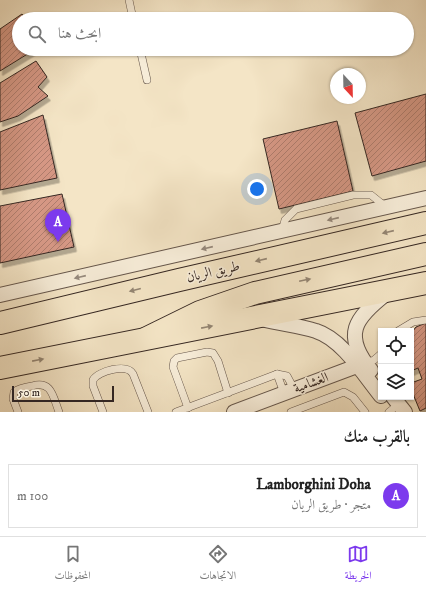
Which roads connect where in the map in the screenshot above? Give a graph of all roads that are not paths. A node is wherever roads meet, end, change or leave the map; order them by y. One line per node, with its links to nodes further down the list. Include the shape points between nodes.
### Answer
1 (129, 0): 2 (lane)
2 (132, 12)
3 (142, 56): 4 (lane)
4 (147, 80)
5 (426, 198): 6 (street, طريق الريان)
6 (386, 207): 8 (street, طريق الريان, one-way to 8); 8 (lane, via 372,195 353,194 296,209 284,220)
7 (426, 223): 14 (main road, طريق الريان, one-way to 14)
8 (282, 231): 12 (street, طريق الريان, one-way to 12)
9 (426, 254): 19 (main road, one-way to 9, via 200,312 255,293)
10 (426, 283): 11 (main road)
11 (392, 290): 15 (main road); 21 (street, via 365,311 358,322 355,342)
12 (0, 295)
13 (0, 310): 14 (main road)
14 (34, 315): 17 (main road, طريق الريان)
15 (256, 317): 19 (main road, one-way to 15); 21 (street, via 324,334)
16 (426, 320): 18 (lane, via 413,322)
17 (0, 324)
18 (403, 328)
19 (147, 338): 22 (main road, one-way to 19)
20 (378, 357): 21 (lane)
21 (361, 365): 24 (street); 25 (street, الغشامية); 26 (street)
22 (0, 368)
23 (277, 374): 25 (lane); 25 (lane, via 287,376); 27 (lane)
24 (378, 379)
25 (289, 391): 36 (street, الغشامية)
26 (378, 391)
27 (228, 392): 29 (lane); 29 (lane, via 218,361 213,354 207,352 177,358 173,367)
28 (386, 400): 30 (street)
29 (188, 408): 35 (lane)
30 (396, 408)
31 (18, 412): 32 (lane, via 13,399 14,392 40,384 48,387)
32 (59, 412)
33 (103, 412): 34 (lane, via 93,380 97,375 124,368 130,369 133,374)
34 (148, 412)
35 (176, 412)
36 (234, 412)
37 (291, 412): 38 (lane, via 344,392 351,394)
38 (365, 412)

